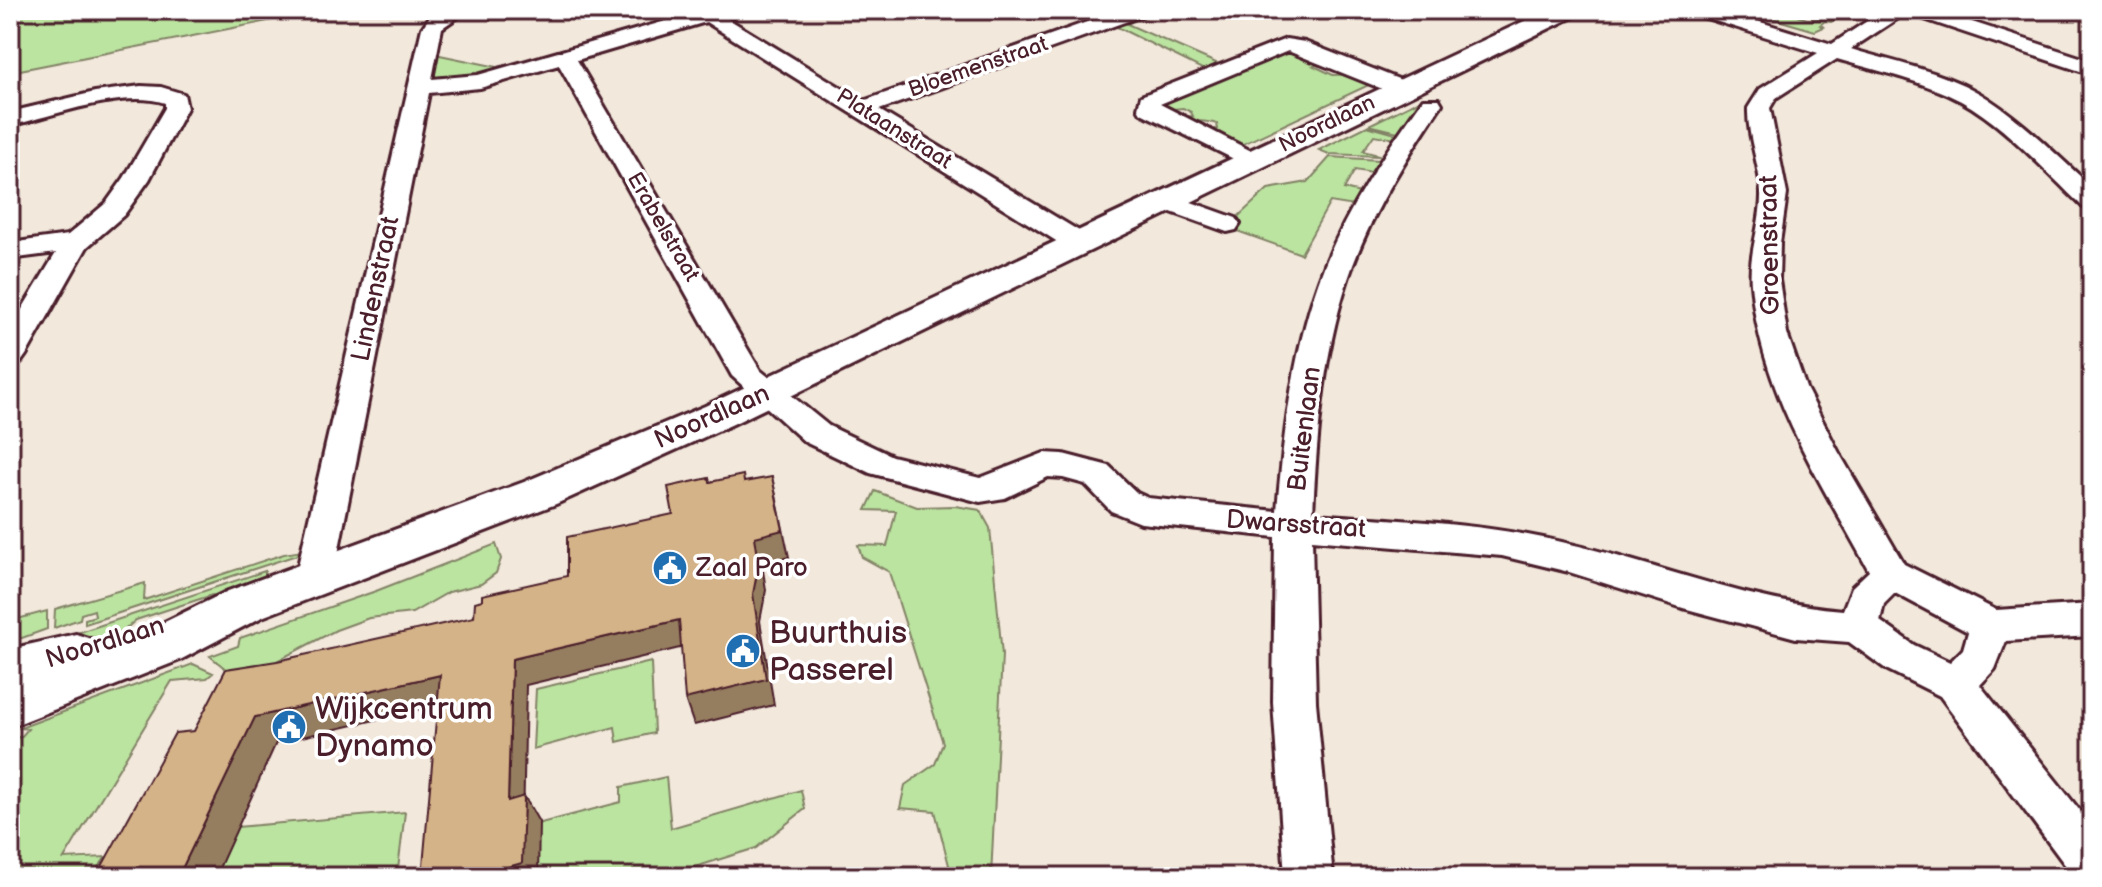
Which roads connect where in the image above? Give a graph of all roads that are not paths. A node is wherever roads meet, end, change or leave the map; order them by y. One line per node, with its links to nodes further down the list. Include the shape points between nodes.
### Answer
1 (456, 10): 11 (street, Lindenstraat, via 432,28)
2 (1140, 10): 13 (street, Bloemenstraat)
3 (1568, 10): 12 (street, Noordlaan)
4 (1700, 10): 8 (street)
5 (1898, 10): 8 (street, Groenstraat)
6 (1914, 10): 10 (street)
7 (718, 13): 9 (street); 13 (street, Plataanstraat)
8 (1834, 51): 17 (street, via 1970,97 2022,136); 25 (street, Groenstraat, via 1768,94 1759,108 1774,194 1765,280 1772,333 1790,388)
9 (565, 57): 11 (street, via 480,81); 23 (street, Erabelstraat, via 748,376)
10 (2092, 68)
11 (422, 87): 26 (street, Lindenstraat)
12 (1417, 96): 15 (street, Noordlaan); 15 (street, Noordlaan, via 1286,45 1149,101 1149,108); 24 (street, Buitenlaan, via 1339,268 1313,357)
13 (861, 109): 20 (street, Plataanstraat)
14 (10, 119): 19 (street, via 144,92 176,99 136,180 115,209)
15 (1252, 161): 16 (street, Noordlaan)
16 (1166, 201): 18 (street); 20 (street, Noordlaan)
17 (2092, 201)
18 (1227, 224)
19 (76, 242): 21 (street); 22 (street)
20 (1079, 243): 23 (street, Noordlaan)
21 (10, 251)
22 (10, 355)
23 (767, 392): 24 (street, Dwarsstraat, via 817,434 882,465 954,486 992,489 1044,465 1063,466 1097,475 1124,502 1141,510); 26 (street, Noordlaan, via 540,493)
24 (1294, 524): 30 (street, Dwarsstraat, via 1502,542 1796,622); 35 (street, Buitenlaan, via 1293,699)
25 (1890, 574): 29 (street); 30 (street, via 1866,598)
26 (314, 579): 27 (street, Noordlaan)
27 (245, 604): 31 (street, Noordlaan); 33 (street, Noordlaan, via 162,646)
28 (2092, 620): 29 (street)
29 (1990, 626): 32 (street, via 1981,657)
30 (1858, 627): 32 (street, via 1900,657)
31 (10, 670)
32 (1955, 684): 34 (street)
33 (10, 705)
34 (2092, 863)
35 (1309, 877)

